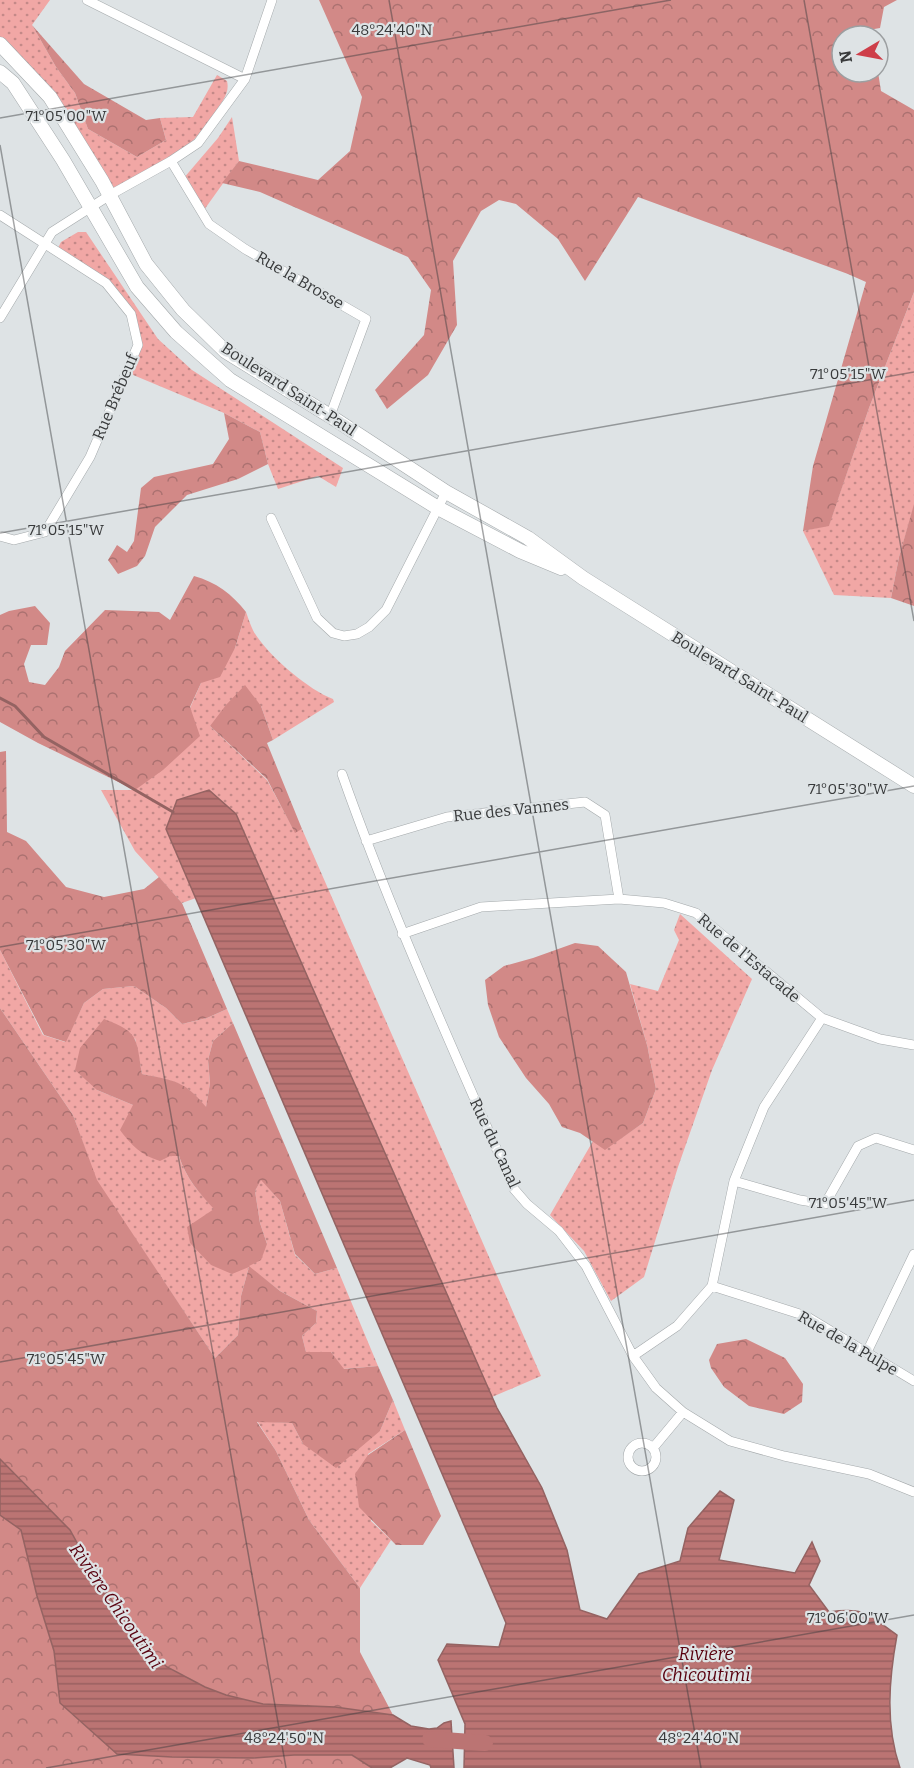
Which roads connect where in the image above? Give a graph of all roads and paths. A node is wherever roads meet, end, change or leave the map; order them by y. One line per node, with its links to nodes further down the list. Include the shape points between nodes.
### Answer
1 (87, 0): 3 (street)
2 (272, 0): 6 (street)
3 (104, 4): 6 (street)
4 (0, 44): 8 (main road, Boulevard Saint-Paul, via 50,97)
5 (0, 72): 9 (main road, Boulevard Saint-Paul, via 12,83)
6 (245, 79): 7 (street, via 198,143)
7 (171, 161): 8 (street); 13 (street, Rue la Brosse, via 209,224 366,319)
8 (113, 193): 9 (street); 13 (main road, Boulevard Saint-Paul, via 146,264 183,310 225,351)
9 (91, 207): 11 (street, via 52,232); 15 (main road, Boulevard Saint-Paul, via 137,287 176,332 230,380)
10 (0, 215): 11 (street, Rue Brébeuf)
11 (46, 244): 12 (street); 17 (street, Rue Brébeuf, via 106,283 131,314 138,345 90,457 45,532 14,540)
12 (0, 318)
13 (330, 416): 14 (main road, Boulevard Saint-Paul)
14 (446, 492): 15 (street); 18 (main road, Boulevard Saint-Paul, via 528,538)
15 (438, 508): 16 (street, via 386,610 369,627 344,636 333,633 317,618); 18 (main road, Boulevard Saint-Paul, via 520,551)
16 (271, 518)
17 (0, 536)
18 (583, 578): 20 (main road, Boulevard Saint-Paul)
19 (342, 774): 21 (street, Rue du Canal)
20 (914, 788)
21 (366, 842): 22 (street, Rue des Vannes, via 447,817 585,802 605,815); 23 (street, Rue du Canal)
22 (620, 899): 23 (street, Rue de l'Estacade, via 481,907); 24 (street, Rue de l'Estacade, via 664,903 696,913)
23 (402, 934): 31 (street, Rue du Canal, via 514,1189 559,1231 586,1266)
24 (822, 1018): 25 (street, Rue de l'Estacade, via 880,1039); 27 (street, via 764,1107)
25 (914, 1045)
26 (914, 1150): 27 (street, via 876,1138 858,1146 825,1204)
27 (735, 1181): 29 (street)
28 (914, 1254): 30 (street)
29 (712, 1286): 30 (street, Rue de la Pulpe, via 806,1316); 31 (street, via 677,1326)
30 (867, 1352): 32 (street, Rue de la Pulpe)
31 (633, 1356): 33 (street, Rue du Canal, via 656,1388)
32 (914, 1381)
33 (683, 1412): 34 (street); 35 (street, Rue du Canal, via 730,1441)
34 (653, 1448)
35 (913, 1488)

